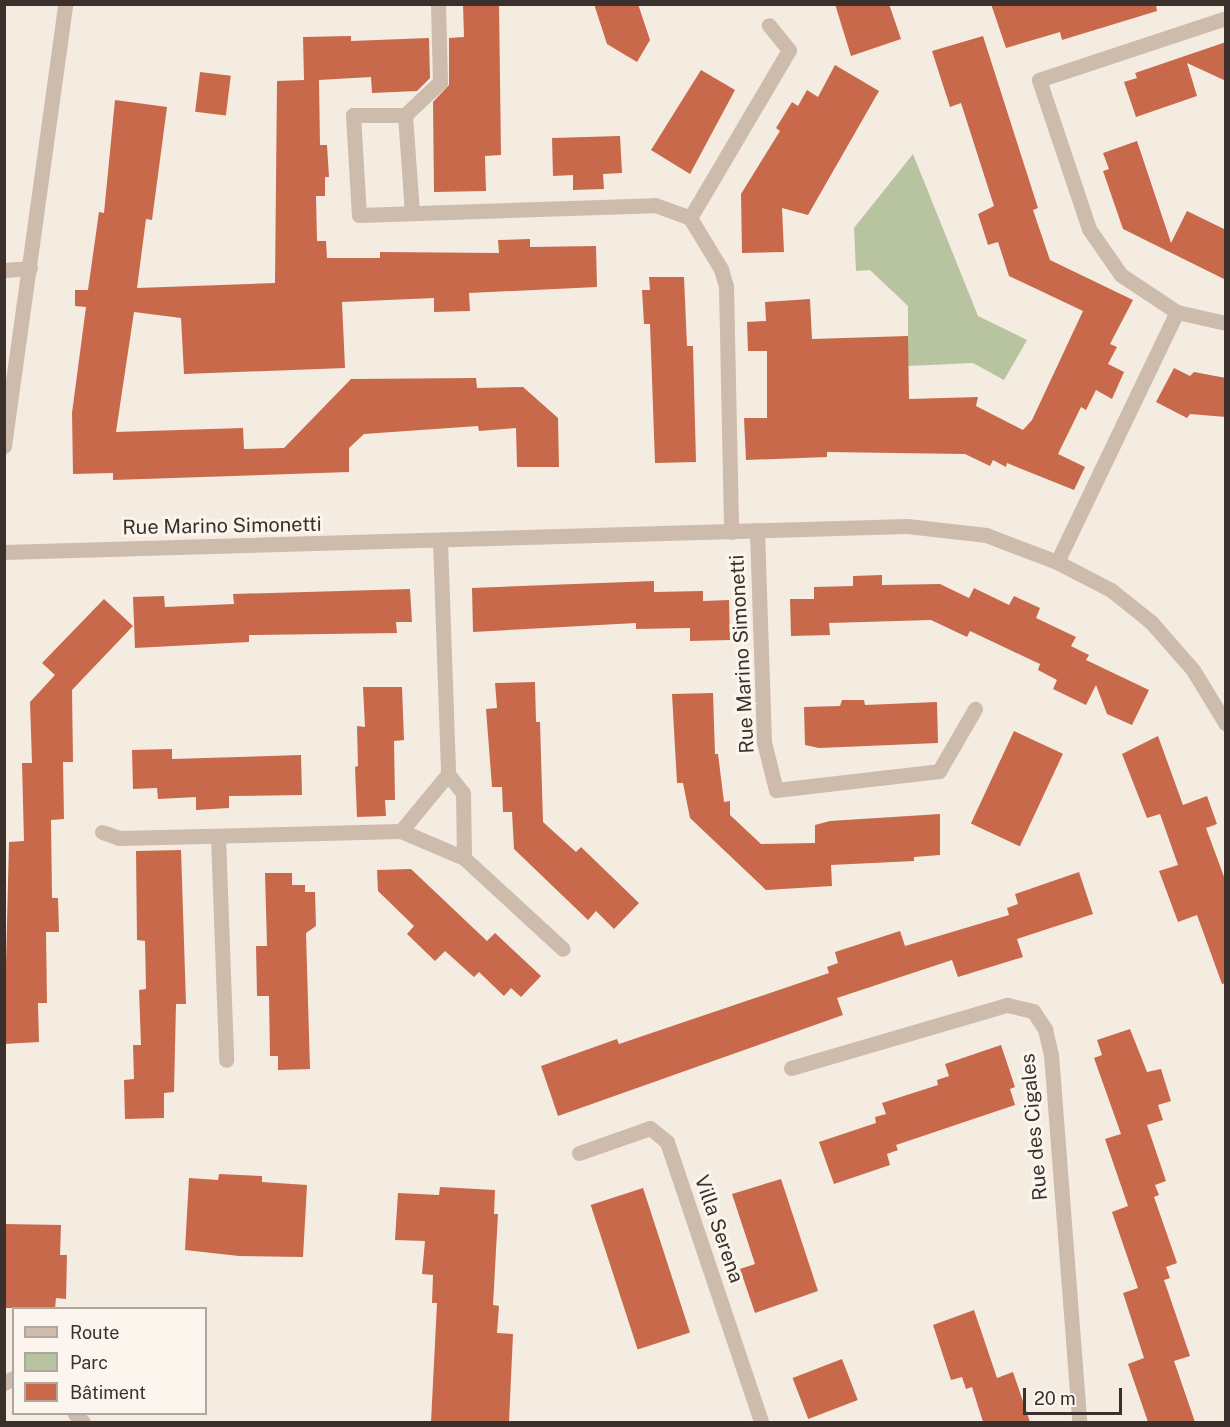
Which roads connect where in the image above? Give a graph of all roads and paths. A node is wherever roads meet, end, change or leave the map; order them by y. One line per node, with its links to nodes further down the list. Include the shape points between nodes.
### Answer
1 (65, 4): 8 (street)
2 (438, 4): 5 (street, via 440,82)
3 (1226, 18): 10 (street, via 1039,80 1089,229 1121,274)
4 (769, 25): 7 (street, via 789,50)
5 (405, 115): 6 (street); 6 (street, via 353,115 359,215)
6 (412, 213): 7 (street, via 655,205)
7 (690, 218): 14 (street, Rue Marino Simonetti, via 721,269 726,286)
8 (30, 268): 9 (street); 12 (street)
9 (4, 270)
10 (1177, 312): 11 (street); 17 (street)
11 (1226, 323)
12 (4, 446)
13 (757, 531): 14 (street, Rue Marino Simonetti); 17 (street, Rue Marino Simonetti, via 907,526 986,535); 18 (street, Rue Marino Simonetti, via 764,742 776,790 939,771)
14 (731, 532): 15 (street, Rue Marino Simonetti)
15 (440, 541): 16 (street, Rue Marino Simonetti); 20 (street)
16 (4, 552)
17 (1057, 562): 19 (street, Rue Marino Simonetti, via 1111,590 1150,622 1193,670)
18 (975, 709)
19 (1226, 724)
20 (448, 774): 21 (street); 24 (street, via 463,793)
21 (401, 831): 23 (street); 24 (street)
22 (102, 832): 23 (street, via 119,838)
23 (218, 837): 26 (street)
24 (464, 858): 25 (street)
25 (563, 949)
26 (226, 1060)
27 (791, 1068): 30 (street, Rue des Cigales, via 1007,1005 1033,1011 1045,1029 1051,1054)
28 (579, 1152): 29 (street, Villa Serena, via 650,1128 667,1142)
29 (761, 1422)
30 (1079, 1422)

